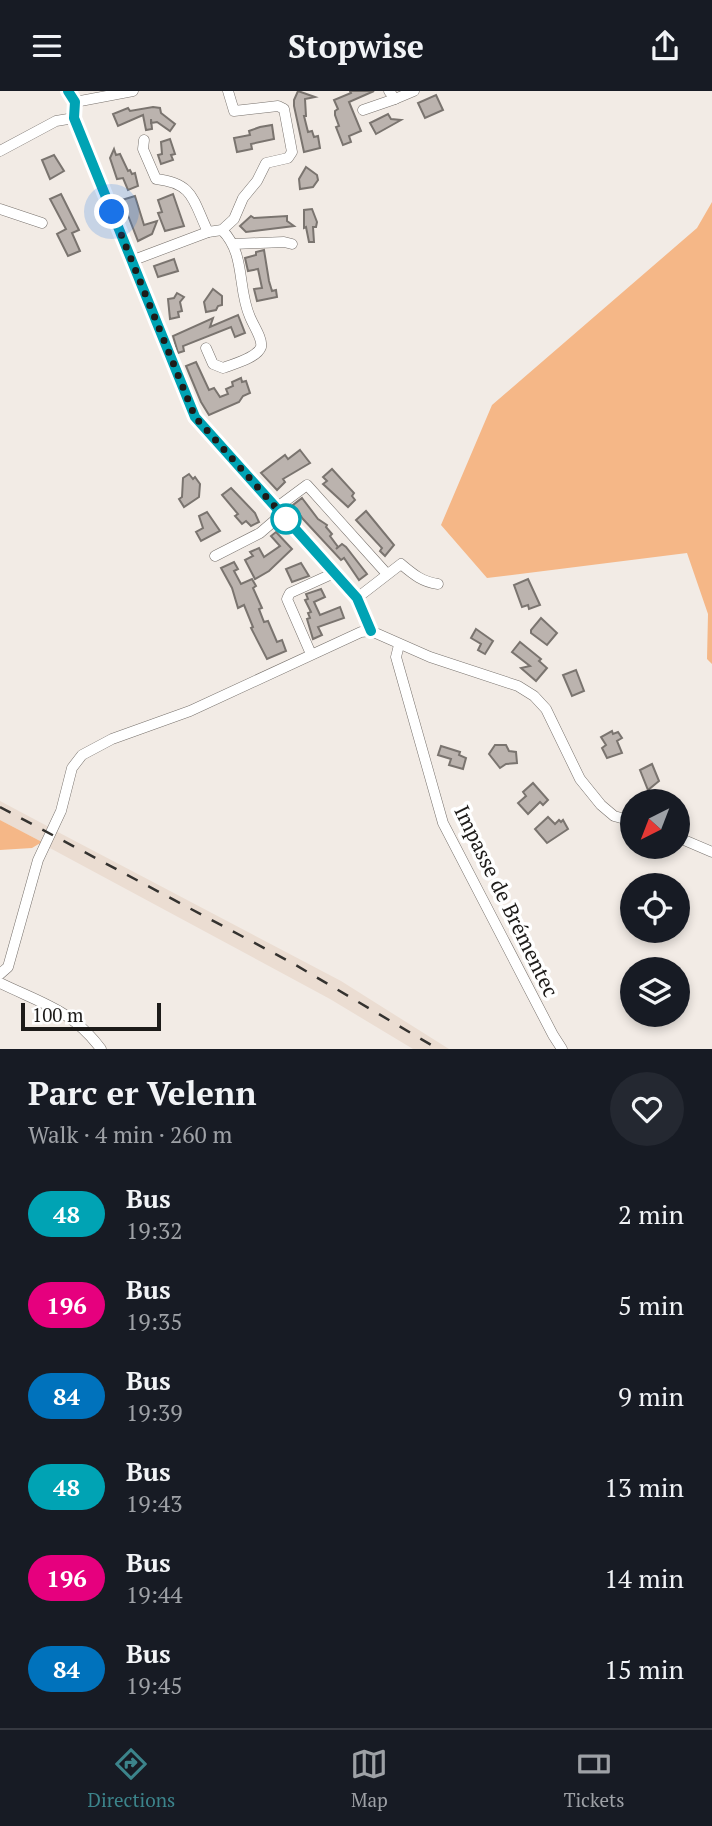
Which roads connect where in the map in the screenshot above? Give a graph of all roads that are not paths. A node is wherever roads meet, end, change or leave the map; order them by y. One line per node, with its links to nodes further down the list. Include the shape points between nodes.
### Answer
1 (68, 91): 6 (street)
2 (133, 91): 6 (street)
3 (228, 91): 13 (street, via 234,111 284,109 292,152 288,158 266,163 234,219)
4 (414, 91): 5 (street)
5 (392, 95): 7 (street)
6 (75, 102): 8 (street)
7 (363, 110)
8 (74, 118): 10 (street, via 57,121); 17 (street)
9 (144, 140): 14 (street, via 143,149 156,179 175,181 188,190)
10 (0, 151)
11 (0, 209): 12 (street)
12 (42, 223)
13 (222, 230): 14 (street); 15 (street)
14 (208, 232): 17 (street)
15 (234, 244): 16 (street); 18 (street, via 247,310 262,344 254,354 223,368 214,364)
16 (292, 244)
17 (131, 261): 19 (street, via 195,417)
18 (206, 348)
19 (279, 511): 20 (street, via 260,533); 21 (street); 22 (street, via 307,485)
20 (215, 556)
21 (334, 573): 24 (street); 27 (street, via 295,590 287,599)
22 (387, 574): 23 (street, via 401,564 426,583); 24 (street)
23 (438, 584)
24 (357, 598): 25 (street)
25 (371, 631): 26 (street); 27 (street)
26 (399, 645): 28 (street, via 518,686 534,696 546,709 580,779 601,806); 34 (street, Impasse de Brémentec, via 397,657 443,823)
27 (311, 654): 31 (street, via 190,711 93,748 77,760 61,811 38,860 8,967)
28 (620, 818)
29 (690, 843): 30 (street)
30 (712, 852)
31 (0, 974)
32 (0, 983): 33 (street, via 61,1011)
33 (101, 1049)
34 (562, 1049)

